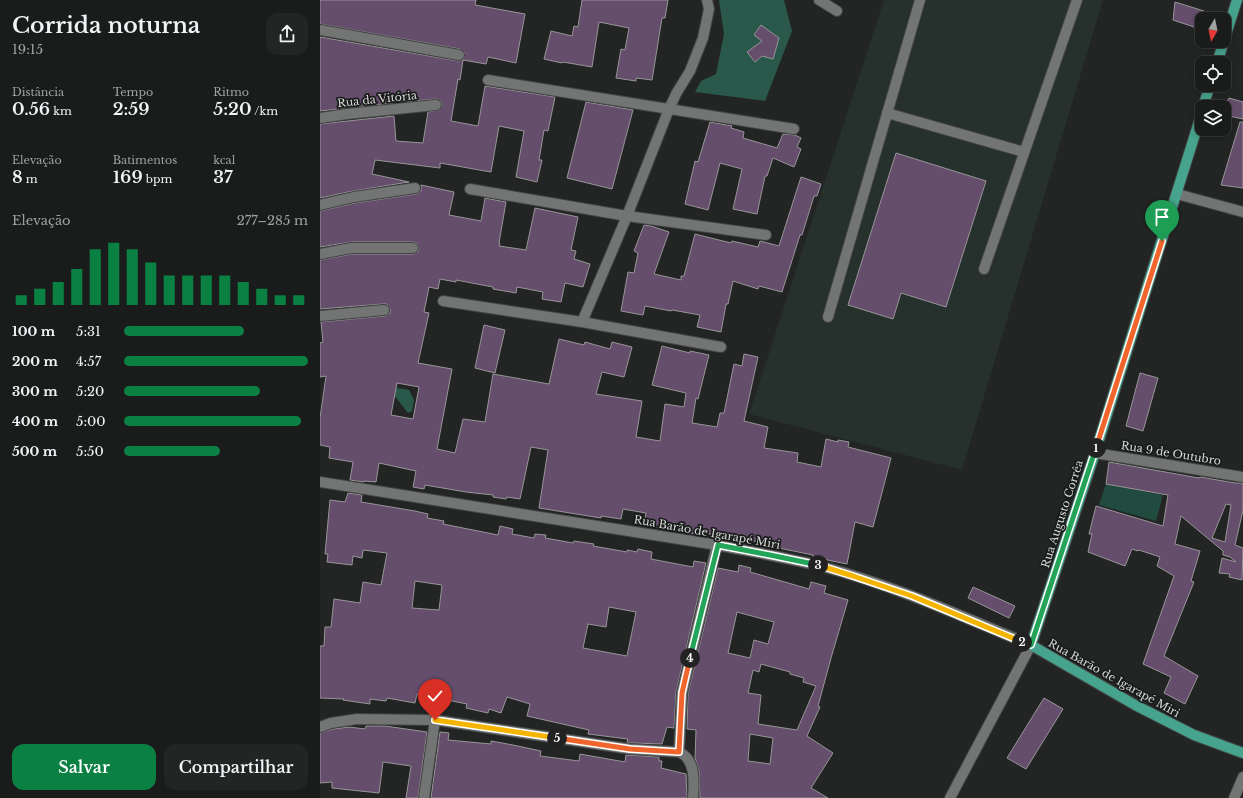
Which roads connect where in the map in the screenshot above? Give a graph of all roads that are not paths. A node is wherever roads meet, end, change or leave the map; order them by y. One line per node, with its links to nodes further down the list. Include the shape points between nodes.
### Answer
1 (707, 0): 12 (street, via 709,9 703,38 690,70)
2 (819, 0): 6 (street)
3 (920, 0): 13 (street)
4 (1077, 0): 17 (street)
5 (1237, 0): 9 (main road)
6 (838, 11)
7 (320, 30): 8 (street)
8 (459, 55)
9 (1219, 56)
10 (488, 80): 12 (street)
11 (436, 105): 14 (street, Rua da Vitória)
12 (669, 109): 15 (street); 23 (street)
13 (887, 113): 17 (street); 31 (street)
14 (320, 118)
15 (794, 129)
16 (1195, 135): 20 (main road, Rua Augusto Corrêa)
17 (1024, 152): 27 (street)
18 (416, 188): 21 (street)
19 (470, 189): 23 (street)
20 (1177, 194): 22 (street); 34 (main road, Rua Augusto Corrêa)
21 (320, 205)
22 (1243, 212)
23 (627, 216): 24 (street); 32 (street)
24 (766, 235)
25 (413, 248): 26 (street, via 351,248)
26 (320, 254)
27 (984, 269)
28 (443, 301): 32 (street)
29 (384, 310): 30 (street)
30 (320, 316)
31 (828, 317)
32 (582, 322): 33 (street)
33 (720, 346)
34 (1095, 453): 35 (street, Rua 9 de Outubro); 38 (main road, Rua Augusto Corrêa)
35 (1243, 477)
36 (320, 482): 37 (street, Rua Barão de Igarapé Miri)
37 (718, 545): 38 (street, Rua Barão de Igarapé Miri, via 778,556 853,576 912,596); 41 (street, via 682,693)
38 (1031, 645): 42 (main road, Rua Barão de Igarapé Miri, via 1187,732); 46 (street, Rua Augusto Corrêa)
39 (435, 720): 40 (street, via 357,719); 41 (street, via 630,749); 44 (street)
40 (320, 727)
41 (679, 752): 45 (street, via 685,754 692,768)
42 (1243, 753)
43 (1243, 777): 47 (street)
44 (424, 798)
45 (693, 798)
46 (950, 798)
47 (1234, 798)

